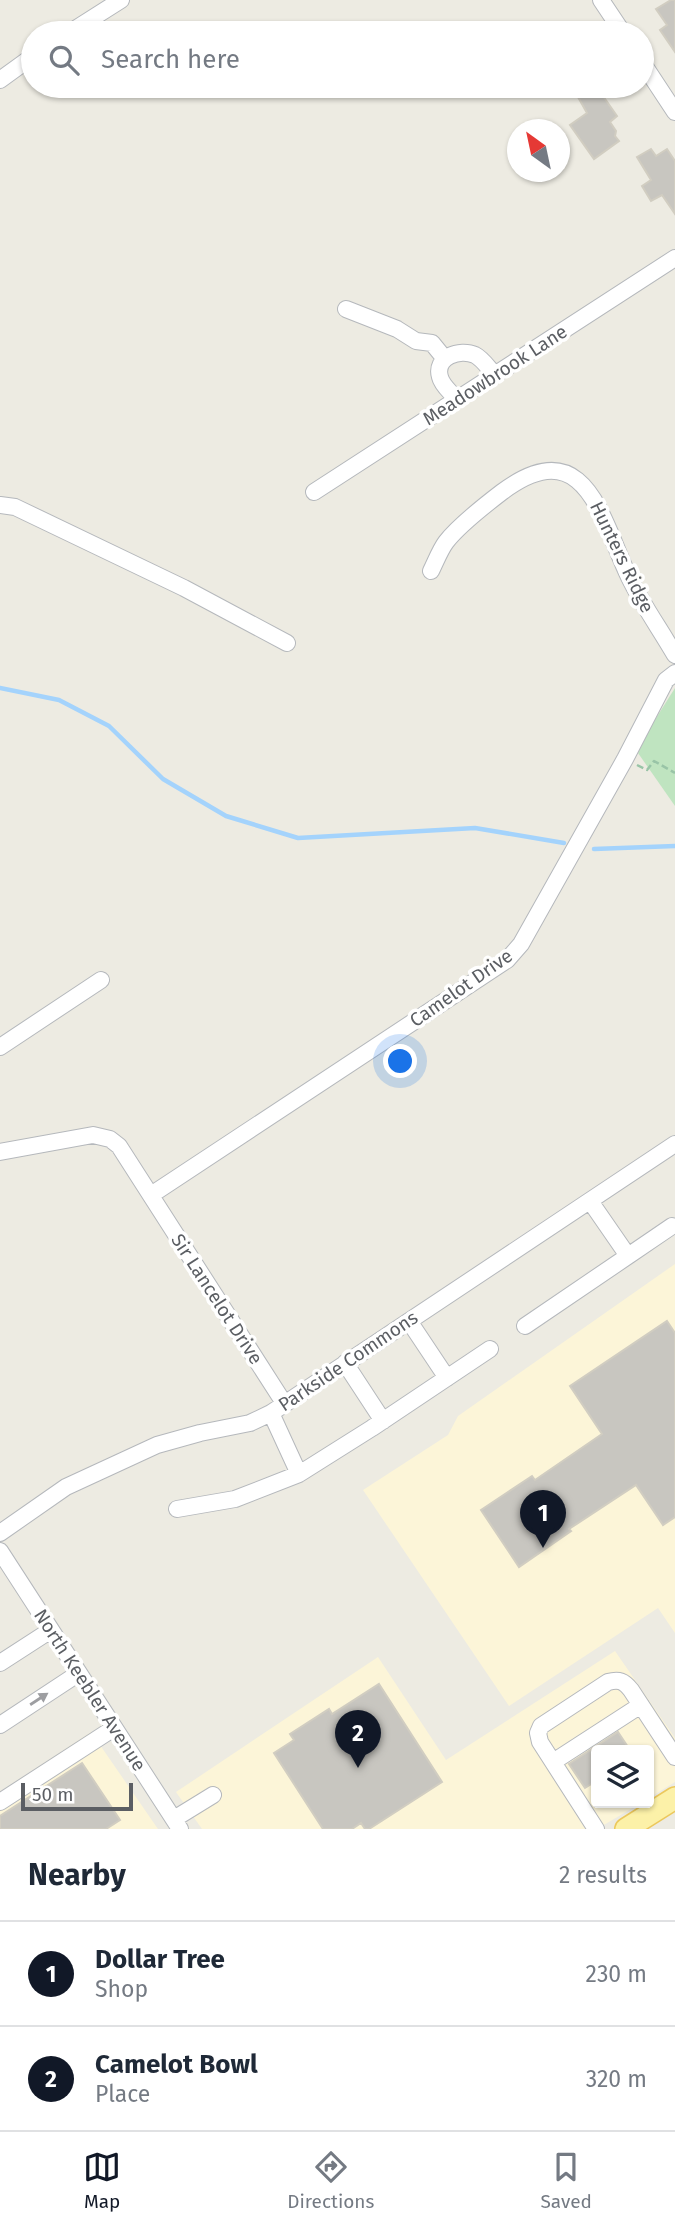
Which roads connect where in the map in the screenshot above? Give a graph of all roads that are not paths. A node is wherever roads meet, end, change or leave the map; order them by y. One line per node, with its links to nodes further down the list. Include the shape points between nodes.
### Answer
1 (121, 0): 3 (street)
2 (603, 1): 4 (street)
3 (88, 21)
4 (616, 21)
5 (21, 65): 6 (street)
6 (0, 80)
7 (654, 80): 8 (street)
8 (675, 112)
9 (675, 258): 12 (street, Meadowbrook Lane)
10 (346, 309): 11 (street, via 416,341 432,343)
11 (445, 359): 12 (street, via 471,354); 13 (street, via 439,376)
12 (495, 375): 13 (street, Meadowbrook Lane)
13 (457, 400): 14 (street, Meadowbrook Lane)
14 (314, 492)
15 (0, 505): 17 (street, via 15,507 184,588)
16 (431, 571): 18 (street, Hunters Ridge, via 446,541 520,479 555,471 573,476 589,492 637,594)
17 (287, 643)
18 (675, 655)
19 (675, 673): 24 (street, Camelot Drive, via 666,680 521,944 507,960)
20 (101, 980): 21 (street)
21 (0, 1047)
22 (675, 1144): 25 (street, Parkside Commons)
23 (0, 1152): 24 (street, via 101,1135 119,1146)
24 (150, 1195): 33 (street, Sir Lancelot Drive)
25 (590, 1201): 27 (street); 28 (street, Parkside Commons)
26 (672, 1226): 27 (street)
27 (628, 1256): 29 (street)
28 (409, 1321): 31 (street, Parkside Commons); 32 (street)
29 (525, 1326)
30 (490, 1349): 32 (street)
31 (345, 1363): 33 (street, Parkside Commons); 34 (street)
32 (447, 1378): 34 (street)
33 (277, 1408): 35 (street, Sir Lancelot Drive); 37 (street, Parkside Commons, via 250,1423 157,1445 66,1487)
34 (383, 1421): 35 (street)
35 (299, 1474): 36 (street, via 235,1499)
36 (177, 1509)
37 (0, 1533)
38 (0, 1551): 39 (street, North Keebler Avenue)
39 (7, 1577): 40 (street, North Keebler Avenue)
40 (51, 1630): 41 (street); 42 (street, North Keebler Avenue)
41 (0, 1663)
42 (79, 1673): 44 (street, one-way to 42); 45 (street, North Keebler Avenue)
43 (641, 1705): 46 (street); 47 (street); 47 (street, via 617,1679 549,1719 538,1733)
44 (0, 1725)
45 (114, 1728): 50 (street); 51 (street, North Keebler Avenue)
46 (675, 1757)
47 (553, 1762): 52 (street)
48 (214, 1794): 51 (street)
49 (675, 1798): 53 (main road)
50 (0, 1802)
51 (177, 1824)
52 (596, 1829)
53 (626, 1829)

